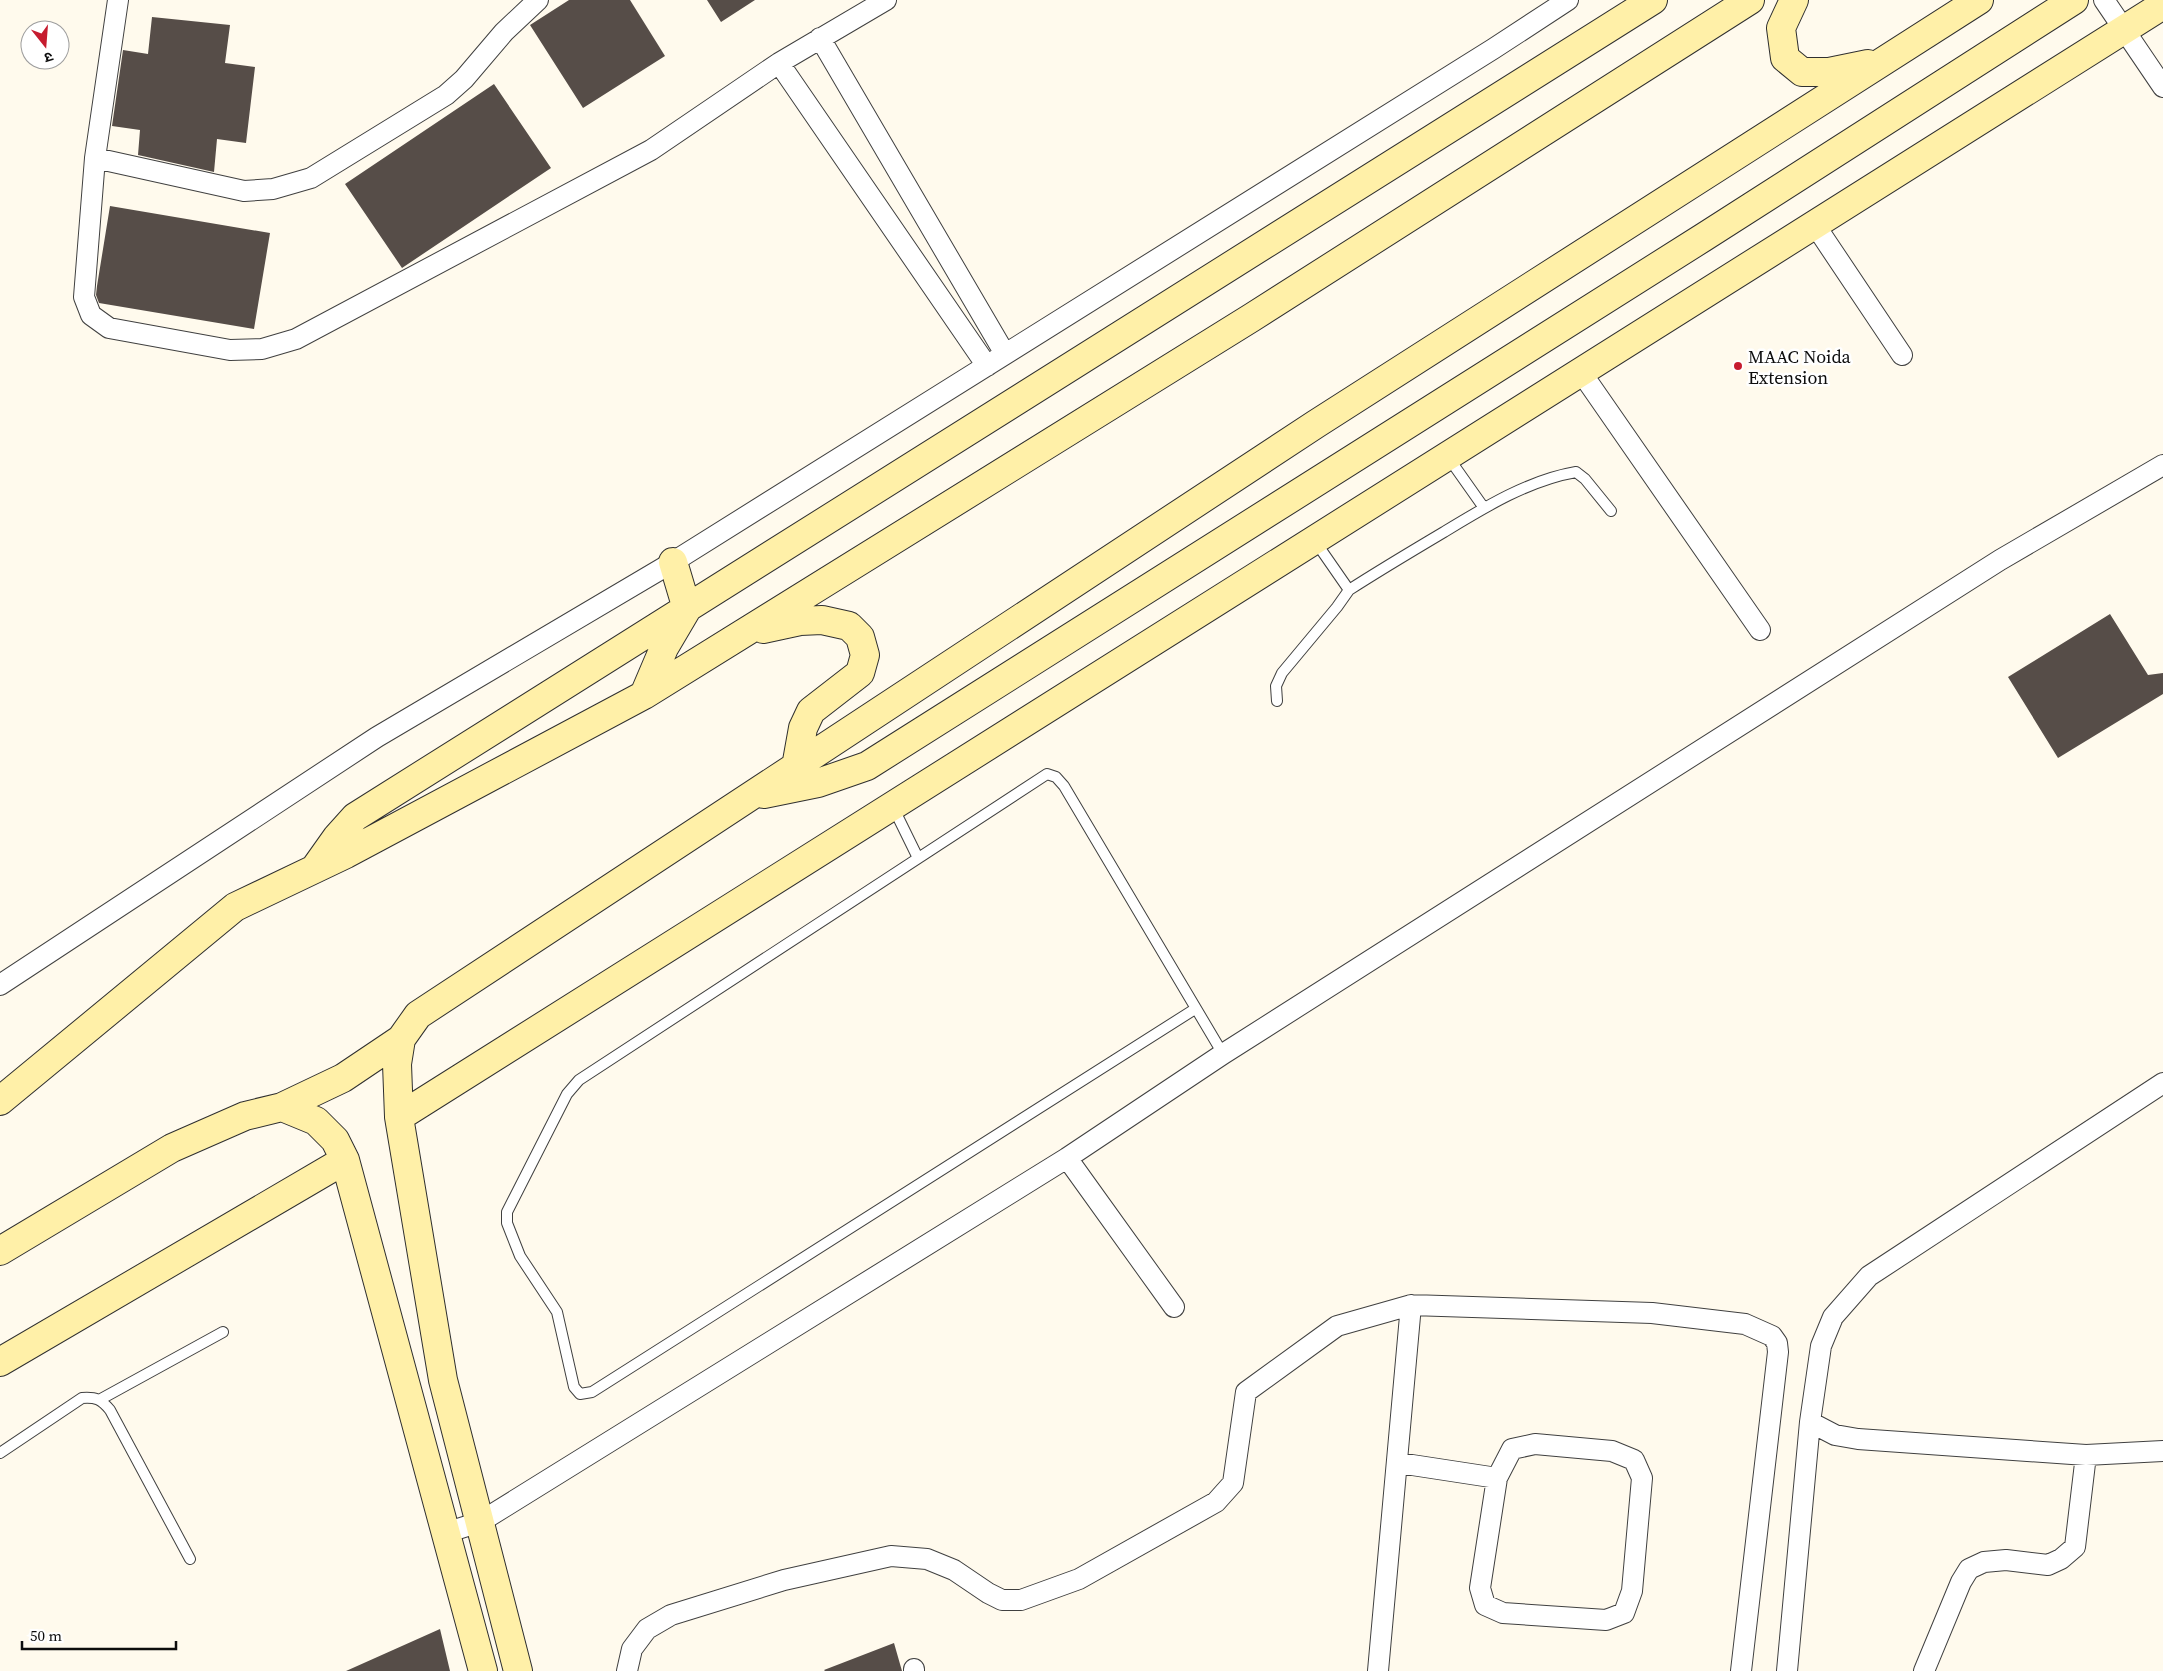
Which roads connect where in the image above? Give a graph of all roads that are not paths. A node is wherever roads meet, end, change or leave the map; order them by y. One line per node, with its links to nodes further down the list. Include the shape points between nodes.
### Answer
1 (118, 0): 17 (street)
2 (538, 0): 17 (street, via 446,95 310,178 273,189 244,191)
3 (886, 0): 13 (street)
4 (1567, 0): 19 (street)
5 (1653, 0): 30 (street)
6 (1750, 0): 32 (street, via 1251,318)
7 (1794, 0): 14 (street, via 1781,28 1785,58 1802,72 1829,72)
8 (1979, 0): 14 (street)
9 (2074, 0): 36 (street, via 867,766 818,783)
10 (2104, 0): 12 (street)
11 (2163, 5): 12 (street)
12 (2124, 30): 16 (street); 18 (street)
13 (820, 38): 15 (street); 19 (street)
14 (1884, 61): 35 (street, via 1316,424)
15 (779, 63): 17 (street, via 651,150 296,340 262,349 230,350 109,328 91,315 84,296); 21 (street)
16 (2163, 87)
17 (95, 158)
18 (1814, 226): 20 (street); 22 (street)
19 (1005, 354): 21 (street)
20 (1902, 355)
21 (987, 366): 28 (street)
22 (1581, 372): 23 (street); 31 (street)
23 (1448, 456): 25 (lane); 27 (street)
24 (2163, 465): 43 (street, via 2000,560)
25 (1484, 508): 26 (lane, via 1529,486 1576,472 1585,478); 29 (lane)
26 (1611, 511)
27 (1314, 540): 29 (lane); 37 (street)
28 (673, 562): 30 (street); 40 (street, via 377,737)
29 (1348, 590): 34 (lane, via 1282,673 1276,686)
30 (687, 609): 33 (street, via 664,648); 39 (street, via 355,817 336,837)
31 (1760, 630)
32 (742, 634): 33 (street); 35 (street, via 800,621 822,620 849,626 860,636 865,656 860,673 812,711 803,728)
33 (644, 695): 39 (street)
34 (1277, 701)
35 (796, 767): 36 (street)
36 (751, 797): 42 (street, via 418,1015)
37 (892, 806): 38 (lane); 47 (street)
38 (918, 858): 41 (lane, via 1040,778 1047,774 1056,777); 41 (lane, via 579,1080 567,1094 507,1212 507,1223 520,1256 558,1312 574,1388 580,1394 592,1392)
39 (314, 869): 45 (street, via 235,907)
40 (0, 985)
41 (1195, 1009): 43 (lane)
42 (401, 1039): 46 (street, via 343,1078); 47 (street, via 397,1064)
43 (1223, 1054): 48 (street)
44 (2163, 1083): 56 (street, via 1869,1276 1833,1316 1821,1346)
45 (1, 1098)
46 (282, 1108): 49 (street, via 316,1121 335,1140); 50 (street, via 245,1116 172,1148)
47 (399, 1117): 62 (street, via 443,1380)
48 (1067, 1158): 52 (street); 62 (street)
49 (345, 1160): 54 (street); 63 (street)
50 (0, 1251)
51 (1411, 1305): 60 (street); 67 (street, via 1337,1326 1246,1392 1233,1483 1216,1502 1080,1579 1021,1600 1002,1600 954,1570 927,1558 891,1556 784,1580 671,1615 647,1629 632,1649); 69 (street, via 1652,1313 1745,1324 1772,1336 1778,1352)
52 (1174, 1307)
53 (223, 1332): 55 (lane)
54 (0, 1362)
55 (101, 1400): 58 (lane, via 82,1398); 64 (lane, via 110,1410)
56 (1810, 1422): 59 (street, via 1836,1435 1858,1439); 70 (street)
57 (2163, 1451): 59 (street)
58 (0, 1453)
59 (2086, 1455): 71 (street, via 2075,1547 2062,1559 2048,1565 2006,1560 1984,1562 1969,1569)
60 (1398, 1463): 61 (street); 68 (street)
61 (1497, 1478): 61 (street, via 1480,1588 1485,1605 1503,1613 1606,1620 1624,1613 1632,1591 1642,1478 1634,1460 1612,1451 1535,1444 1512,1449)
62 (480, 1522): 63 (street); 66 (street)
63 (445, 1533): 65 (street)
64 (190, 1559)
65 (483, 1671)
66 (518, 1671)
67 (627, 1671)
68 (1378, 1671)
69 (1742, 1671)
70 (1787, 1671)
71 (1924, 1671)

